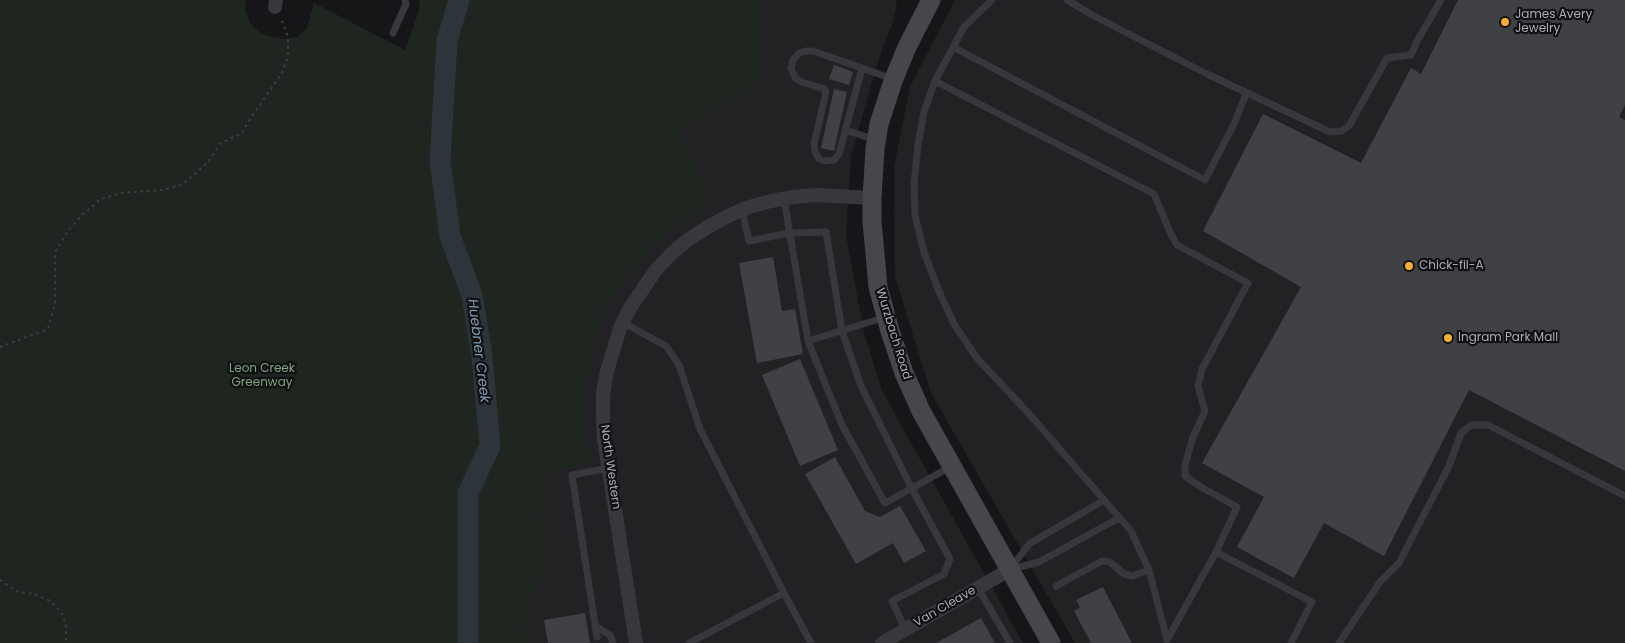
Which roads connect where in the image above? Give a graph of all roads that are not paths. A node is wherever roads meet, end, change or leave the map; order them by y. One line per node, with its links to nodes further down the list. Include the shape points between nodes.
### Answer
1 (405, 0): 6 (lane)
2 (931, 0): 9 (main road, Wurzbach Road)
3 (992, 0): 7 (lane, via 964,28)
4 (1067, 0): 11 (lane)
5 (1441, 0): 11 (lane, via 1411,56 1388,58 1354,119 1342,131 1330,132)
6 (393, 33)
7 (953, 46): 10 (lane); 11 (lane, via 1205,180)
8 (862, 68): 9 (lane); 12 (lane); 12 (lane, via 813,51 799,53 793,60 795,78 826,92 814,144 819,159 834,160)
9 (893, 79): 13 (main road, Wurzbach Road)
10 (935, 81): 26 (lane, via 924,112 914,184 915,215 938,289 954,324 978,358); 28 (lane, via 1154,194 1177,245 1248,283 1202,369 1198,386 1205,411 1185,464 1185,476 1237,507)
11 (1246, 94)
12 (845, 130): 13 (lane)
13 (876, 140): 14 (main road, Wurzbach Road)
14 (872, 198): 15 (street, North Western, via 816,196); 18 (main road, Wurzbach Road, via 878,287)
15 (784, 199): 16 (street, North Western); 17 (lane)
16 (742, 210): 17 (lane, via 749,241); 19 (street, North Western, via 708,226 671,254 642,288)
17 (789, 233): 20 (lane, via 826,232); 21 (lane)
18 (886, 317): 20 (lane); 22 (main road, Wurzbach Road, via 904,374)
19 (622, 322): 23 (street, North Western, via 606,371 603,417); 33 (lane, via 666,346 679,365 700,429)
20 (842, 331): 21 (lane); 24 (lane, via 861,386)
21 (808, 341): 24 (lane, via 842,424 885,503)
22 (952, 466): 24 (lane); 29 (main road, Wurzbach Road)
23 (609, 468): 34 (lane, via 572,475); 39 (street, North Western)
24 (912, 489): 35 (lane, via 950,559 944,574 892,601)
25 (1625, 496): 46 (lane, via 1488,425 1471,425 1461,433 1449,466 1399,564 1380,582)
26 (1104, 500): 27 (lane); 29 (lane, via 1029,544)
27 (1120, 518): 29 (lane, via 1039,562); 30 (lane, via 1131,531)
28 (1216, 552): 37 (lane); 45 (lane, via 1312,602)
29 (1009, 570): 32 (street, Van Cleave); 44 (main road, Wurzbach Road)
30 (1149, 570): 31 (lane, via 1132,576 1124,574 1110,562 1102,561); 37 (lane)
31 (1056, 586)
32 (978, 588): 35 (street, Van Cleave); 43 (lane)
33 (784, 594): 40 (lane); 41 (lane)
34 (596, 626): 36 (lane); 38 (lane, via 610,635)
35 (906, 629): 42 (street, Van Cleave)
36 (597, 637)
37 (1167, 641)
38 (613, 643)
39 (636, 643)
40 (689, 643)
41 (811, 643)
42 (882, 643)
43 (1010, 643)
44 (1050, 643)
45 (1291, 643)
46 (1339, 643)

